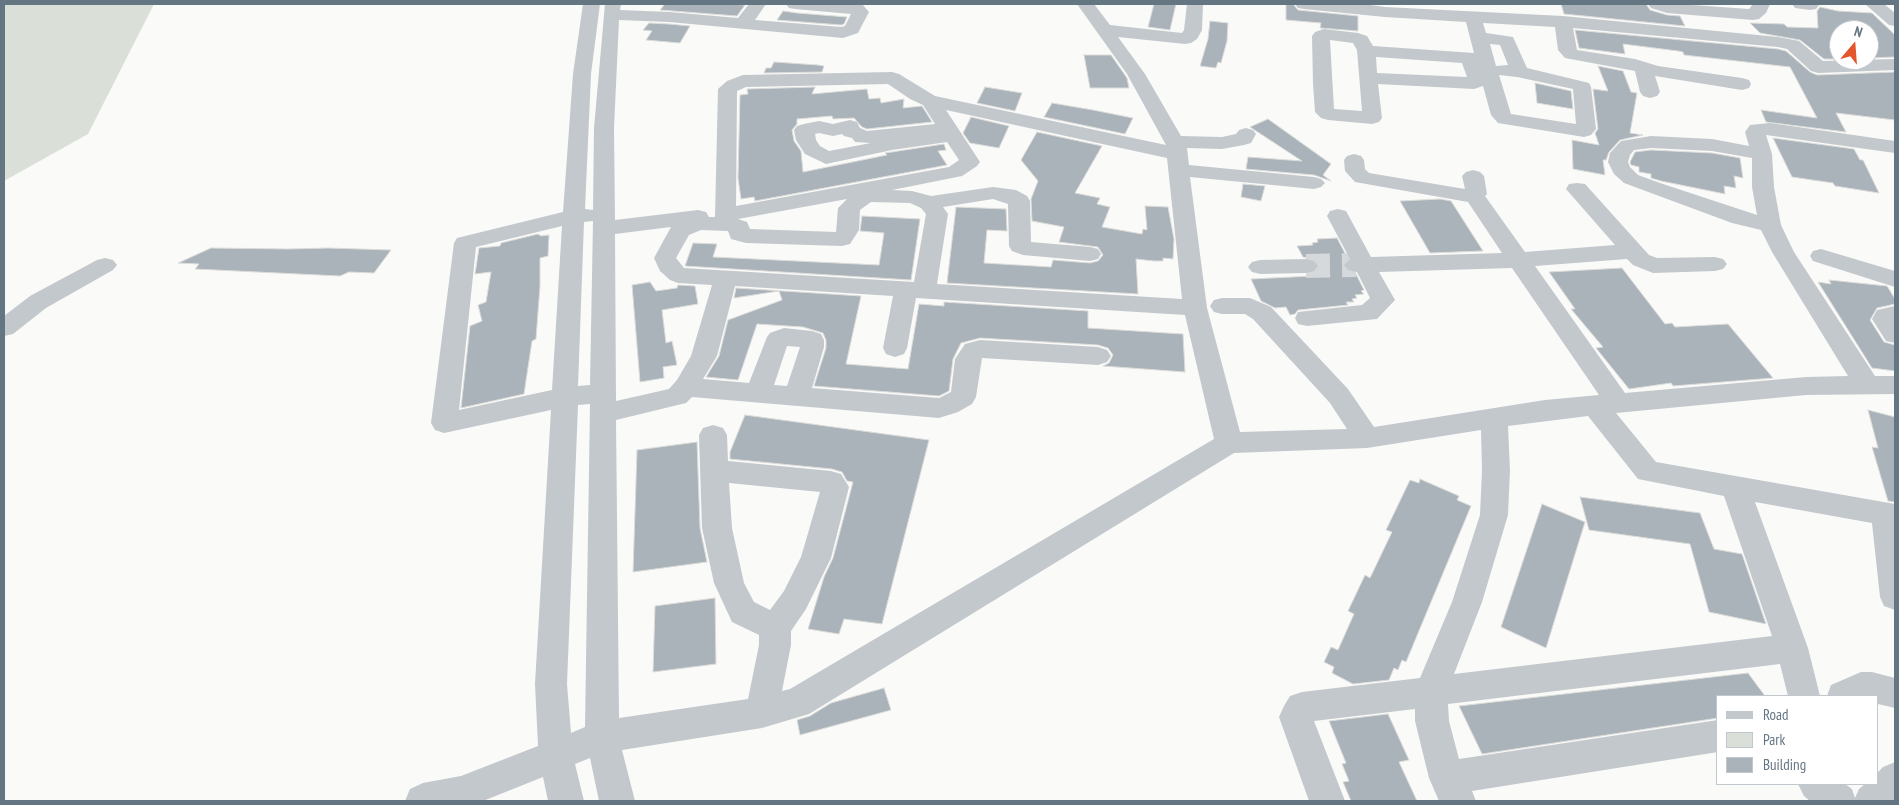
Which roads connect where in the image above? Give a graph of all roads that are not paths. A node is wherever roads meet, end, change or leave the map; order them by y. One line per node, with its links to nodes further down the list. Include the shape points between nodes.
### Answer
1 (758, 4): 16 (street)
2 (800, 4): 16 (street, via 857,9 860,12 852,29 843,33)
3 (1086, 4): 18 (street)
4 (1195, 4): 18 (street, via 1193,30 1185,39)
5 (1304, 4): 10 (street)
6 (1574, 4): 15 (street)
7 (1657, 4): 8 (street, via 1667,8 1754,15)
8 (1761, 4)
9 (1874, 4): 14 (street)
10 (1360, 7): 17 (street); 17 (street, via 1373,44 1401,48)
11 (605, 8): 16 (street); 24 (street); 26 (street)
12 (1473, 17): 13 (street); 17 (street); 19 (street)
13 (1563, 21): 15 (street); 21 (street)
14 (1895, 21)
15 (1586, 23): 23 (street, via 1778,42 1793,45 1818,67)
16 (742, 24)
17 (1400, 26)
18 (1105, 30): 36 (street, via 1136,74)
19 (1478, 37): 22 (street); 27 (street, via 1507,41 1520,70)
20 (1366, 50): 22 (street); 28 (street); 28 (street, via 1358,38 1321,36 1325,112 1372,118)
21 (1575, 56): 21 (street, via 1583,79 1554,76 1551,51 1556,49); 25 (street)
22 (1480, 62): 27 (street); 27 (street, via 1504,119 1584,132 1580,85); 28 (street, via 1478,81 1474,83)
23 (1895, 65)
24 (608, 68): 26 (street); 44 (street)
25 (1644, 68): 29 (street); 30 (street)
26 (582, 69): 42 (street)
27 (1518, 72)
28 (1368, 78)
29 (1742, 84)
30 (1650, 92)
31 (930, 102): 32 (street); 36 (street, via 1026,120); 41 (street, via 892,78 743,81 734,85 728,89)
32 (950, 132): 32 (street, via 826,158 812,150 804,130 819,127 833,130 850,126 851,132 862,138); 41 (street, via 970,162 955,172)
33 (1246, 134): 36 (street, via 1244,139)
34 (1895, 147): 35 (street, via 1757,129 1754,132)
35 (1762, 154): 45 (street, via 1763,187); 45 (street, via 1712,145 1651,142 1628,145 1620,153 1618,162 1631,179 1652,188)
36 (1177, 155): 38 (street); 59 (street)
37 (1354, 160): 49 (street, via 1356,174 1362,178 1473,186)
38 (1314, 182)
39 (1577, 190): 46 (street)
40 (929, 203): 47 (street, via 993,194 1008,195 1019,201 1020,246 1031,250); 55 (street, via 912,197 862,198 849,208 848,230 842,239 746,236 739,234 739,227 730,224 698,224 680,230 666,258 668,266 678,275); 57 (street, via 937,214)
41 (725, 214): 44 (street)
42 (573, 216): 44 (street); 70 (street); 70 (street, via 465,243 444,423)
43 (1338, 216): 52 (street)
44 (604, 221): 72 (street)
45 (1770, 225): 66 (street, via 1782,252)
46 (1632, 251): 49 (street); 50 (street, via 1653,266)
47 (1090, 254)
48 (1821, 256): 56 (street)
49 (1518, 260): 52 (street); 73 (street)
50 (1715, 264)
51 (105, 265): 62 (street, via 38,302)
52 (1360, 265): 61 (street, via 1383,300 1368,313)
53 (1306, 266): 54 (street)
54 (1260, 267)
55 (726, 278): 57 (street); 68 (street, via 704,356)
56 (1895, 279)
57 (915, 290): 59 (street); 64 (street)
58 (1222, 306): 76 (street, via 1250,306 1262,313 1339,396)
59 (1195, 308): 77 (street)
60 (1895, 314): 63 (street, via 1884,319)
61 (1307, 318)
62 (4, 328)
63 (1895, 335)
64 (895, 348)
65 (1098, 356): 71 (street, via 980,348 974,350 968,359 963,397 939,408)
66 (1867, 385): 67 (street); 73 (street, via 1806,386)
67 (1895, 385)
68 (686, 387): 69 (street); 72 (street, via 677,396)
69 (758, 393): 71 (street); 71 (street, via 779,339 804,338 812,340 812,346)
70 (565, 397): 72 (street); 91 (street, via 551,684)
71 (796, 397)
72 (603, 404): 90 (street)
73 (1606, 404): 74 (street); 79 (street, via 1648,471)
74 (1494, 418): 76 (street); 84 (street, via 1494,515 1467,602)
75 (713, 436): 78 (street)
76 (1366, 438): 77 (street)
77 (1229, 443): 88 (street, via 797,703)
78 (714, 471): 82 (street, via 717,528 729,584 743,612); 82 (street, via 831,482 835,487 816,558 795,600)
79 (1735, 486): 80 (street); 83 (street)
80 (1890, 515): 81 (street)
81 (1895, 596)
82 (775, 628): 88 (street, via 775,645)
83 (1792, 648): 84 (street); 86 (street)
84 (1431, 690): 94 (street, via 1432,721); 98 (street, via 1302,708 1296,717)
85 (1895, 693): 87 (street, via 1861,687)
86 (1804, 695)
87 (1845, 695)
88 (762, 712): 90 (street)
89 (1716, 736): 94 (street)
90 (602, 737): 91 (street); 97 (street)
91 (556, 755): 95 (street, via 461,793); 96 (street)
92 (1895, 779): 100 (street)
93 (1817, 785): 99 (street)
94 (1452, 790)
95 (423, 801)
96 (566, 801)
97 (617, 801)
98 (1327, 801)
99 (1839, 801)
100 (1872, 801)

